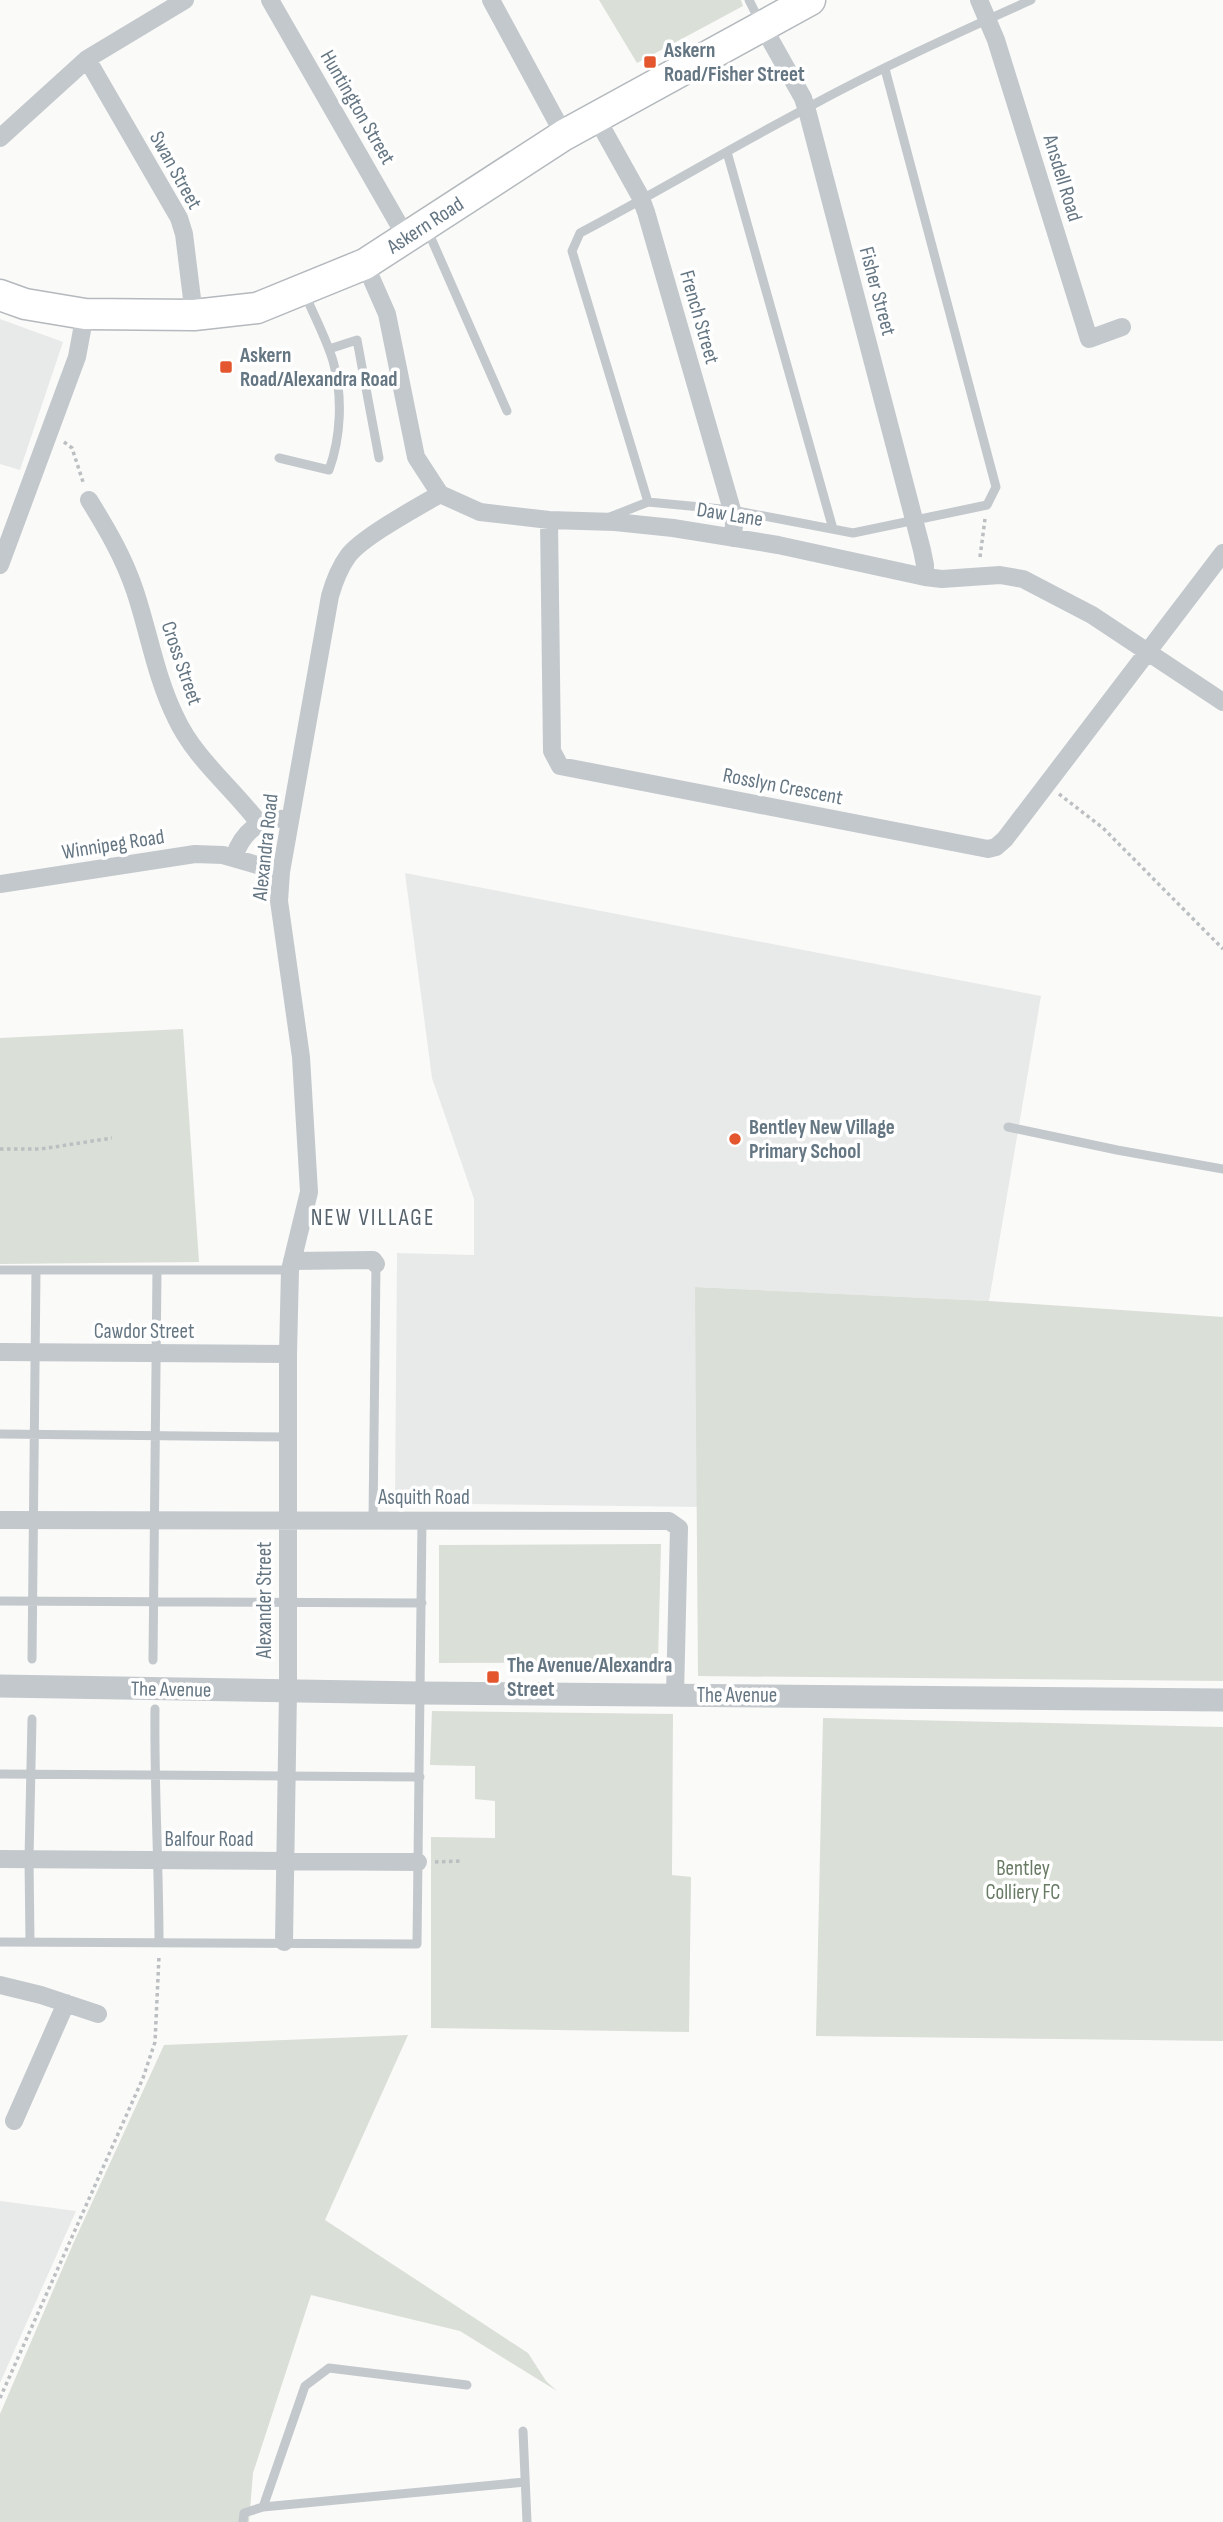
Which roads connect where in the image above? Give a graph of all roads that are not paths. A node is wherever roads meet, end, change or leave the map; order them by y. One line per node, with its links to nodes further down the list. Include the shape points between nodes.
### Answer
1 (185, 0): 9 (street)
2 (270, 0): 17 (street, Huntington Street)
3 (491, 0): 13 (street)
4 (810, 0): 7 (highway, Askern Road)
5 (979, 0): 8 (street, Ansdell Road)
6 (1031, 0): 8 (lane)
7 (755, 13): 11 (street, Fisher Street); 12 (highway, Askern Road)
8 (988, 19): 10 (lane); 23 (street, Ansdell Road, via 1089,339)
9 (87, 59): 14 (street); 22 (street, Swan Street, via 178,218)
10 (885, 69): 11 (lane); 32 (lane, via 996,487 987,505)
11 (806, 108): 15 (lane); 32 (street, Fisher Street)
12 (596, 117): 13 (highway, Askern Road); 16 (street, French Street)
13 (564, 135): 17 (highway, Askern Road)
14 (0, 138)
15 (727, 152): 16 (lane); 35 (lane)
16 (642, 201): 30 (lane, via 580,233 572,251); 31 (street, French Street)
17 (415, 231): 18 (highway, Askern Road); 25 (lane)
18 (365, 264): 19 (highway, Askern Road); 28 (street, via 387,314 416,457)
19 (303, 289): 22 (highway, Askern Road, via 257,308); 24 (lane)
20 (0, 295): 21 (highway, Askern Road)
21 (85, 314): 22 (highway, Askern Road); 38 (street, via 77,358)
22 (194, 315)
23 (1122, 327)
24 (329, 349): 26 (lane, via 339,411 329,470); 27 (lane, via 357,340)
25 (507, 411)
26 (279, 458)
27 (379, 458)
28 (440, 494): 33 (street, Daw Lane, via 480,512); 42 (street, Alexandra Road, via 349,553 336,577)
29 (89, 500): 43 (street, Cross Street, via 128,570 161,684 188,741)
30 (648, 502): 31 (lane); 34 (lane)
31 (733, 510): 35 (lane); 36 (street, French Street)
32 (914, 519): 35 (lane, via 853,533); 39 (street, Fisher Street)
33 (549, 520): 34 (street, Daw Lane); 40 (street, Rosslyn Crescent, via 552,751 560,765 988,849 1005,839)
34 (599, 522): 36 (street, Daw Lane)
35 (833, 529)
36 (733, 538): 39 (street, Daw Lane)
37 (1223, 553): 40 (street, Rosslyn Crescent)
38 (0, 565)
39 (925, 577): 40 (street, Daw Lane, via 1000,575 1023,579)
40 (1148, 650): 41 (street, Daw Lane)
41 (1223, 702)
42 (288, 820): 43 (street, via 270,818); 45 (street, Alexandra Road)
43 (259, 823): 44 (street, via 238,845)
44 (234, 857): 45 (street, Winnipeg Road); 46 (street, Winnipeg Road, via 195,855)
45 (281, 872): 49 (street, Alexandra Road, via 279,901 301,1057 309,1192)
46 (0, 884)
47 (1008, 1127): 48 (lane)
48 (1223, 1169)
49 (292, 1263): 50 (street, via 373,1260); 53 (lane); 57 (street, Alexander Street)
50 (376, 1264): 65 (lane)
51 (0, 1270): 52 (lane)
52 (36, 1270): 53 (lane); 55 (lane)
53 (157, 1270): 56 (lane)
54 (0, 1352): 55 (street, Cawdor Street)
55 (36, 1353): 56 (street, Cawdor Street); 59 (lane)
56 (157, 1353): 57 (street, Cawdor Street); 60 (lane)
57 (288, 1354): 61 (street, Alexander Street)
58 (0, 1434): 59 (lane)
59 (35, 1434): 60 (lane); 63 (lane)
60 (156, 1436): 61 (lane); 64 (lane)
61 (287, 1437): 67 (street, Alexander Street)
62 (0, 1520): 63 (street, Asquith Road)
63 (34, 1520): 64 (street, Asquith Road); 69 (lane)
64 (155, 1520): 67 (street, Asquith Road); 70 (lane)
65 (373, 1520): 66 (street, Asquith Road); 67 (street, Asquith Road)
66 (422, 1520): 72 (lane); 78 (street, Asquith Road, via 675,1524)
67 (287, 1521): 71 (street, Alexander Street)
68 (0, 1601): 69 (lane)
69 (33, 1601): 70 (lane); 73 (lane)
70 (154, 1601): 71 (lane); 74 (lane)
71 (287, 1602): 72 (lane); 76 (street, Alexander Street)
72 (422, 1603): 77 (lane)
73 (32, 1659)
74 (153, 1660)
75 (0, 1686): 76 (street, The Avenue)
76 (288, 1691): 77 (street, The Avenue); 85 (street, Alexander Street)
77 (421, 1693): 78 (street, The Avenue); 86 (lane)
78 (675, 1695): 79 (street, The Avenue)
79 (1223, 1699)
80 (155, 1709): 84 (lane)
81 (32, 1718): 83 (lane)
82 (0, 1774): 83 (lane)
83 (31, 1774): 84 (lane); 88 (lane)
84 (154, 1775): 85 (lane); 89 (lane)
85 (286, 1776): 86 (lane); 90 (street, Alexander Street)
86 (420, 1777): 91 (lane)
87 (0, 1859): 88 (street, Balfour Road)
88 (29, 1859): 89 (street, Balfour Road); 93 (lane)
89 (159, 1861): 90 (street, Balfour Road); 95 (lane)
90 (284, 1862): 91 (street, Balfour Road); 94 (street, Alexander Street)
91 (418, 1862): 94 (lane, via 417,1944)
92 (0, 1942): 93 (lane)
93 (30, 1942): 95 (lane)
94 (284, 1942): 95 (lane)
95 (159, 1944)
96 (0, 1985): 97 (street)
97 (66, 2003): 98 (street); 99 (street)
98 (98, 2014)
99 (14, 2121)
100 (467, 2385): 103 (lane, via 329,2368 305,2386)
101 (523, 2431): 102 (lane)
102 (526, 2482): 103 (lane); 105 (lane)
103 (263, 2507): 104 (lane, via 244,2513)
104 (243, 2522)
105 (527, 2522)

